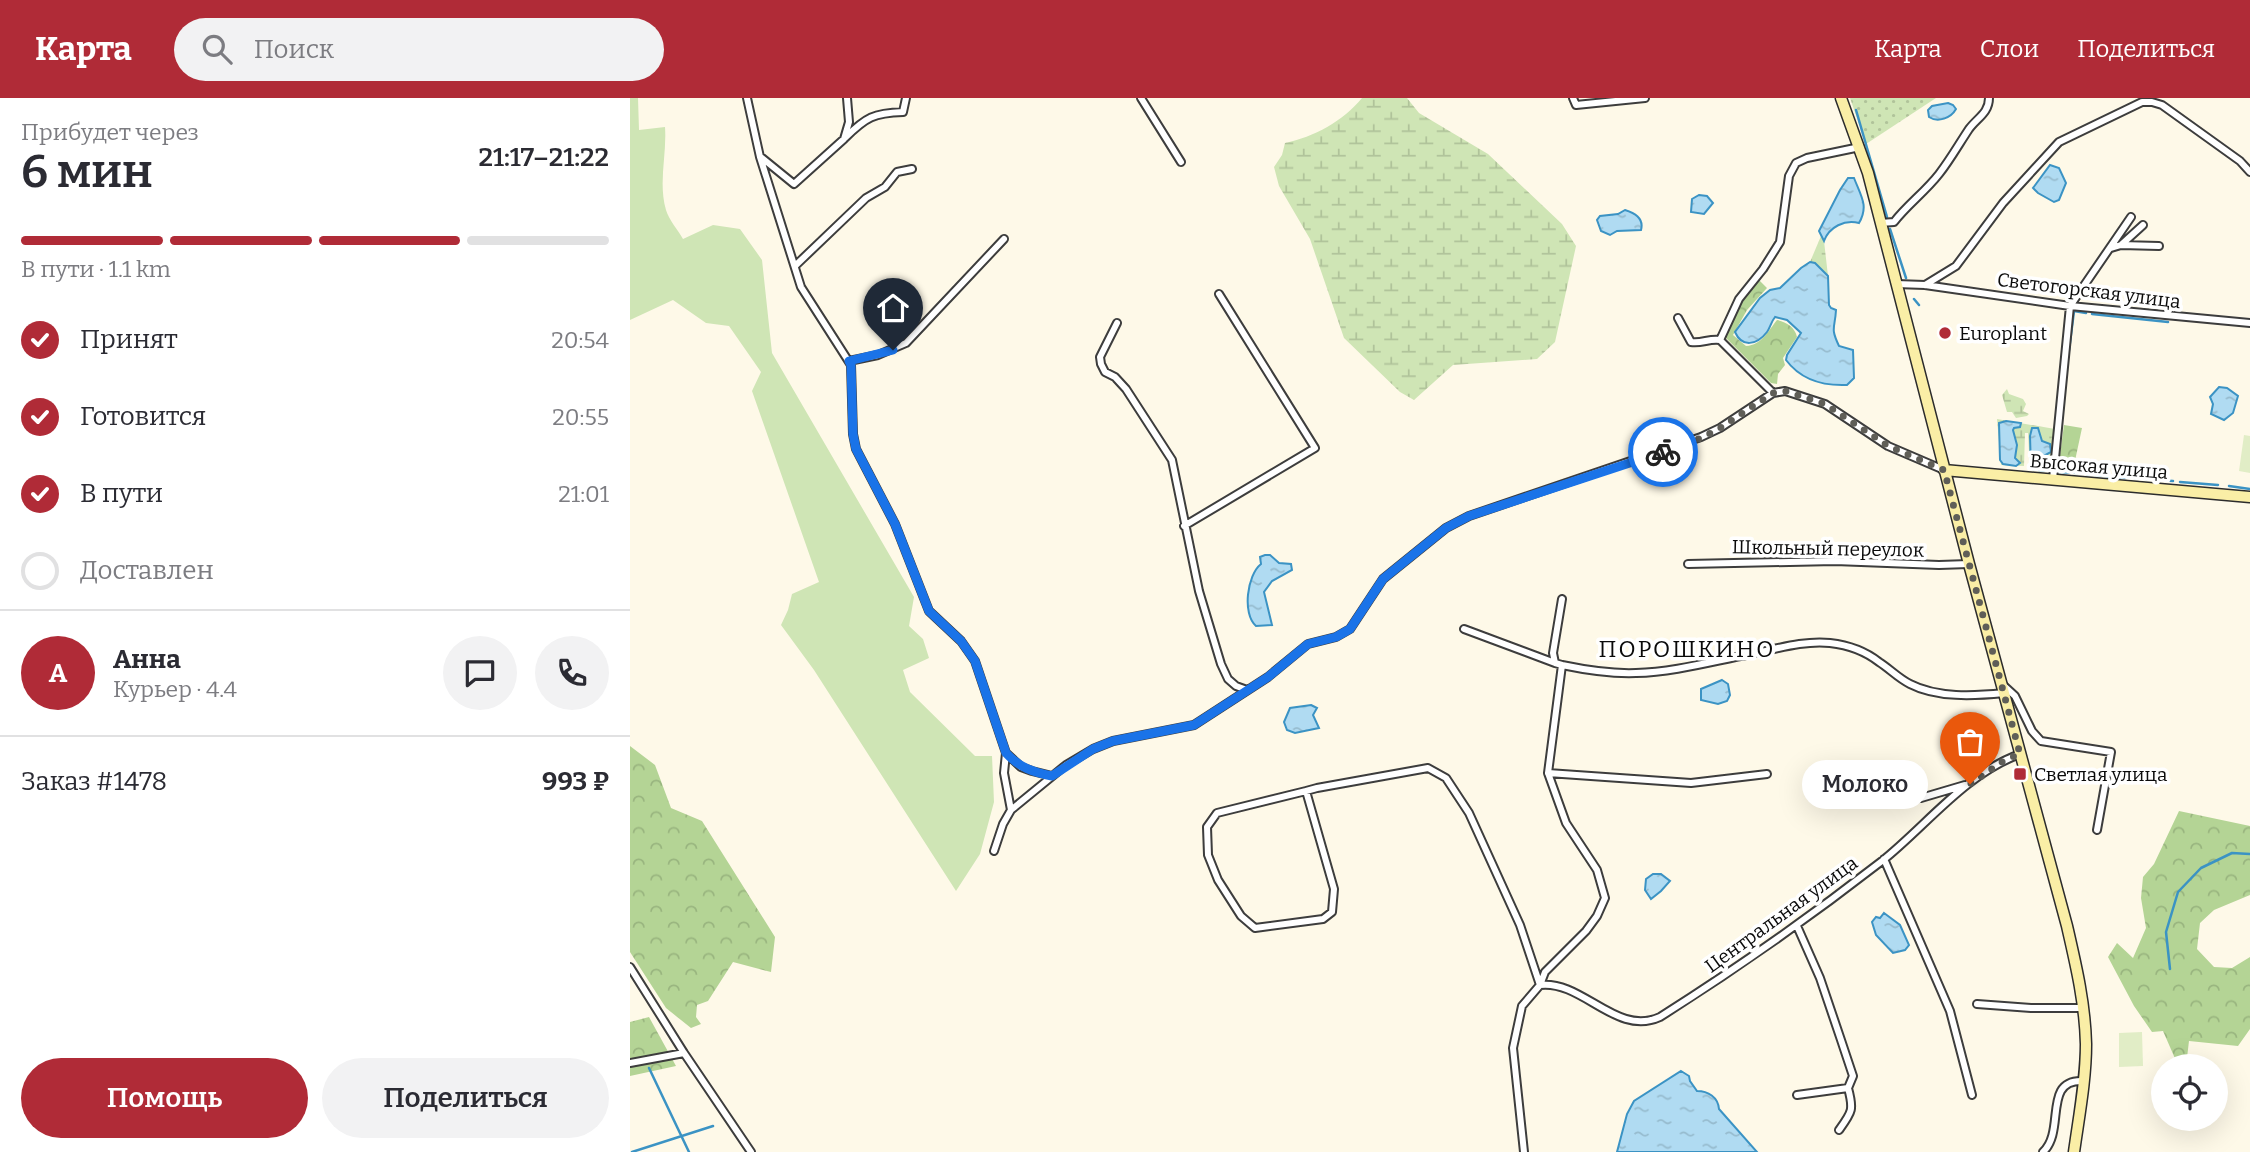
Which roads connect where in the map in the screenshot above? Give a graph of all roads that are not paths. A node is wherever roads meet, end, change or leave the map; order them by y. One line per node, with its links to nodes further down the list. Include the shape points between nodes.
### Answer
1 (747, 98): 11 (street)
2 (846, 98): 9 (street, via 849,122)
3 (906, 98): 9 (street, via 903,112 868,117)
4 (1141, 98): 12 (street)
5 (1645, 98): 8 (street)
6 (1841, 98): 10 (main road)
7 (1989, 98): 16 (street, via 1986,111 1938,175 1894,222)
8 (1574, 102)
9 (844, 139): 11 (street, via 794,184)
10 (1860, 147): 16 (main road); 30 (street, via 1796,163 1788,176 1780,242 1739,299)
11 (760, 157): 22 (street)
12 (1181, 162)
13 (912, 169): 22 (street, via 897,173 866,198)
14 (2250, 172): 24 (street, via 2162,105 2142,102 2059,142 2003,203 1956,267)
15 (2131, 217): 21 (street)
16 (1880, 223): 23 (main road)
17 (2143, 225): 19 (street)
18 (1004, 239): 31 (street, via 906,343)
19 (2121, 244): 20 (street); 21 (street)
20 (2159, 246)
21 (2109, 248): 26 (street)
22 (796, 265): 31 (street, via 801,287)
23 (1896, 284): 24 (street, Светогорская улица); 33 (main road)
24 (1925, 285): 26 (street, Светогорская улица)
25 (1219, 294): 36 (street, via 1315,448)
26 (2070, 306): 29 (street, Светогорская улица); 34 (street)
27 (1678, 318): 30 (street, via 1691,342)
28 (1116, 323): 36 (street, via 1101,364 1126,389 1172,460)
29 (2250, 323)
30 (1720, 340): 32 (street)
31 (849, 361): 44 (street, via 856,449 895,524 929,611 975,661)
32 (1773, 393): 33 (street, via 1785,391 1825,404 1888,446); 43 (street, via 1701,438 1469,516 1446,528 1383,579 1350,629 1308,644)
33 (1944, 470): 34 (main road, Высокая улица); 38 (main road)
34 (2053, 479): 35 (main road, Высокая улица)
35 (2250, 497)
36 (1184, 526): 43 (street, via 1221,664 1228,679)
37 (1688, 564): 38 (street, Школьный переулок)
38 (1969, 564): 42 (main road)
39 (1562, 599): 41 (street, via 1553,653)
40 (1464, 629): 41 (street)
41 (1558, 664): 42 (street, via 1636,673 1832,643 1863,651 1909,684 1924,689 1987,695); 46 (street)
42 (2003, 688): 45 (main road); 53 (street, via 2015,696 2041,741 2111,752)
43 (1247, 690): 48 (street, via 1194,725 1113,741)
44 (1006, 753): 48 (street, via 1026,769); 52 (street, via 1003,772)
45 (2020, 754): 49 (street, Центральная улица); 60 (main road, via 2067,926)
46 (1548, 773): 47 (street, via 1691,783); 58 (street, via 1566,823 1597,870 1605,898 1586,931 1545,972)
47 (1768, 774)
48 (1052, 776): 52 (street)
49 (1970, 784): 51 (street, via 1921,798); 55 (street, Центральная улица)
50 (1306, 791): 50 (street, via 1334,889 1332,912 1323,919 1255,928 1241,916 1218,880 1208,855 1207,827 1217,813); 58 (street, via 1428,768 1446,778 1474,824 1520,925)
51 (1892, 799)
52 (1012, 810): 54 (street)
53 (2097, 830)
54 (994, 851)
55 (1884, 859): 56 (street, Центральная улица); 66 (street, via 1950,1011)
56 (1797, 926): 58 (street, Центральная улица, via 1647,1023 1614,1015 1569,988); 64 (street, via 1853,1076)
57 (630, 967): 61 (street)
58 (1540, 985): 69 (street, via 1522,1006 1513,1048)
59 (1977, 1004): 60 (street)
60 (2083, 1009): 63 (main road)
61 (684, 1053): 62 (street); 68 (street)
62 (630, 1063)
63 (2083, 1081): 70 (street, via 2073,1081 2058,1096 2052,1140); 71 (main road)
64 (1848, 1088): 65 (street); 67 (street, via 1853,1106)
65 (1797, 1095)
66 (1972, 1095)
67 (1839, 1130)
68 (751, 1152)
69 (1524, 1152)
70 (2043, 1152)
71 (2074, 1152)

